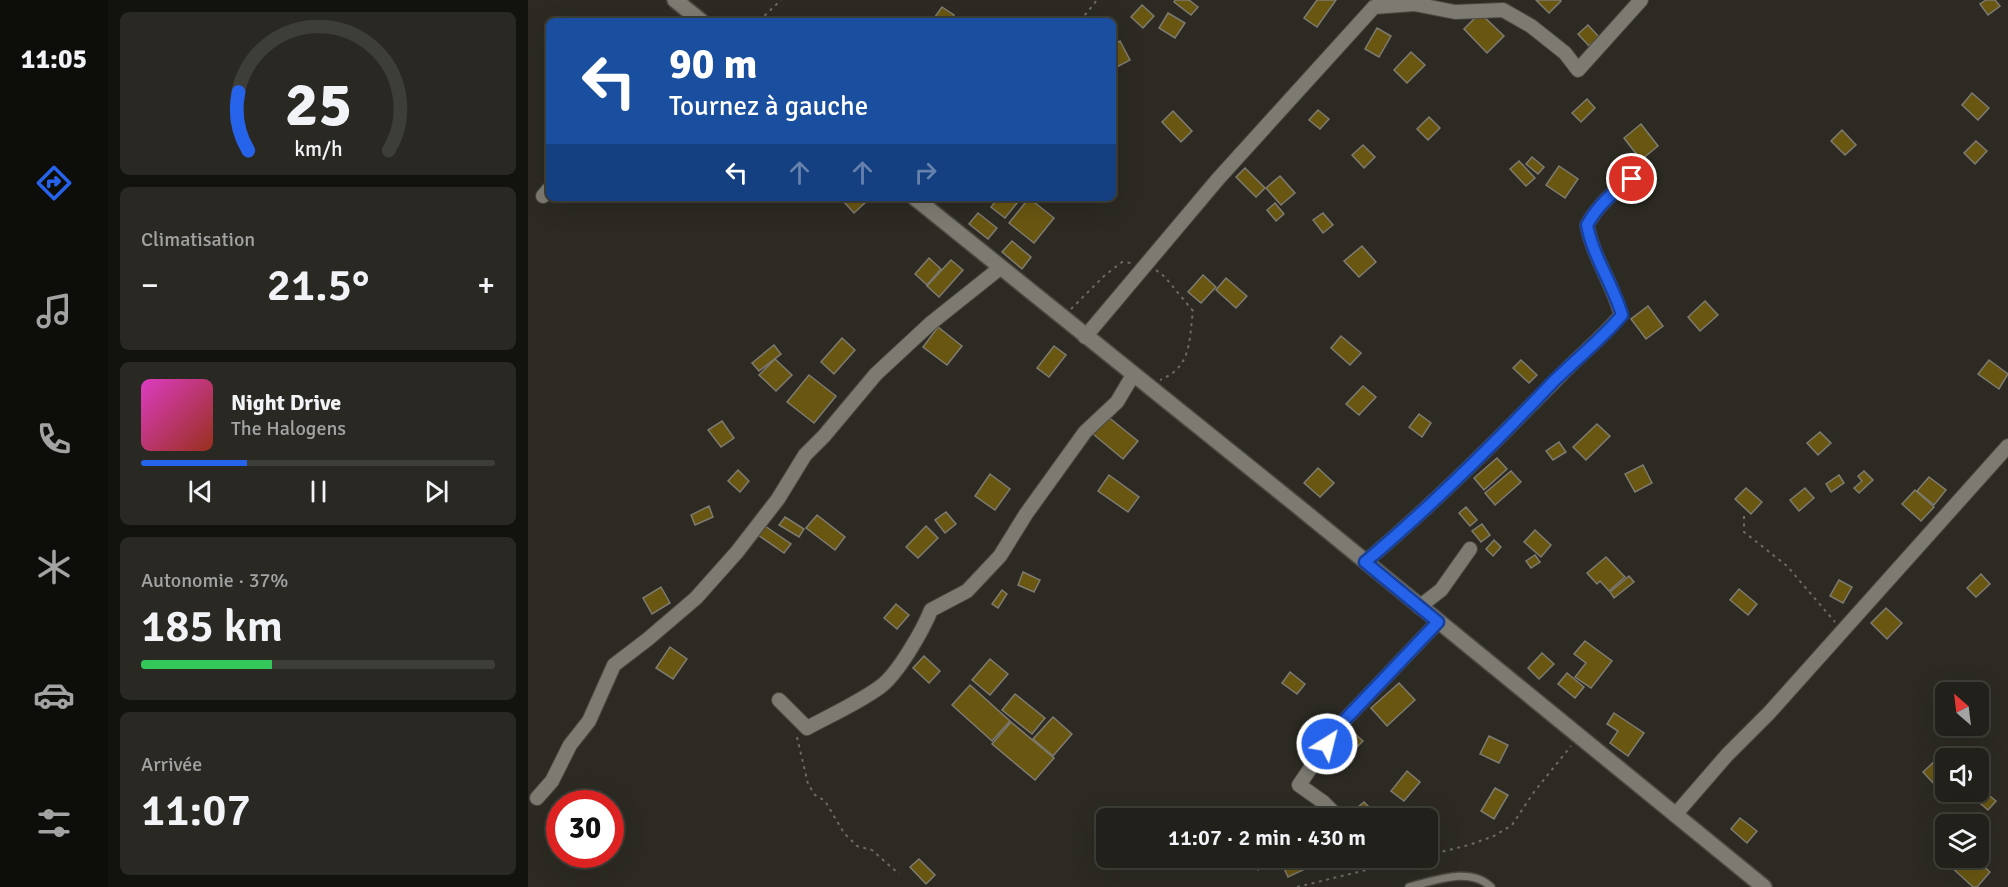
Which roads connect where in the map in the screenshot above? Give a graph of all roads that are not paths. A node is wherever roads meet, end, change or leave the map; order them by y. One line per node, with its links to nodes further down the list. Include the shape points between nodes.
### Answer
1 (675, 0): 3 (street)
2 (1641, 0): 7 (street, via 1578,69 1548,39 1503,10 1455,12 1414,4 1374,7 1218,179)
3 (691, 18)
4 (1632, 179): 11 (street, via 1602,203 1587,225 1622,315 1433,503)
5 (919, 201): 6 (street)
6 (1000, 268): 7 (street); 15 (street, via 931,323 876,374 805,455 778,499 703,590 614,664 589,721)
7 (1086, 337): 8 (street)
8 (1132, 375): 11 (street); 14 (street, via 1117,402 1085,432 1000,556 967,591 931,610 909,651 882,686 807,728)
9 (2008, 446): 17 (street)
10 (1470, 549): 12 (street, via 1441,590)
11 (1365, 562): 12 (street)
12 (1419, 607): 13 (street)
13 (1438, 622): 16 (street, via 1340,725 1299,785); 17 (street)
14 (780, 700)
15 (537, 798)
16 (1329, 808)
17 (1675, 815): 20 (street)
18 (1409, 887): 19 (lane, via 1467,876)
19 (1491, 887)
20 (1764, 887)

